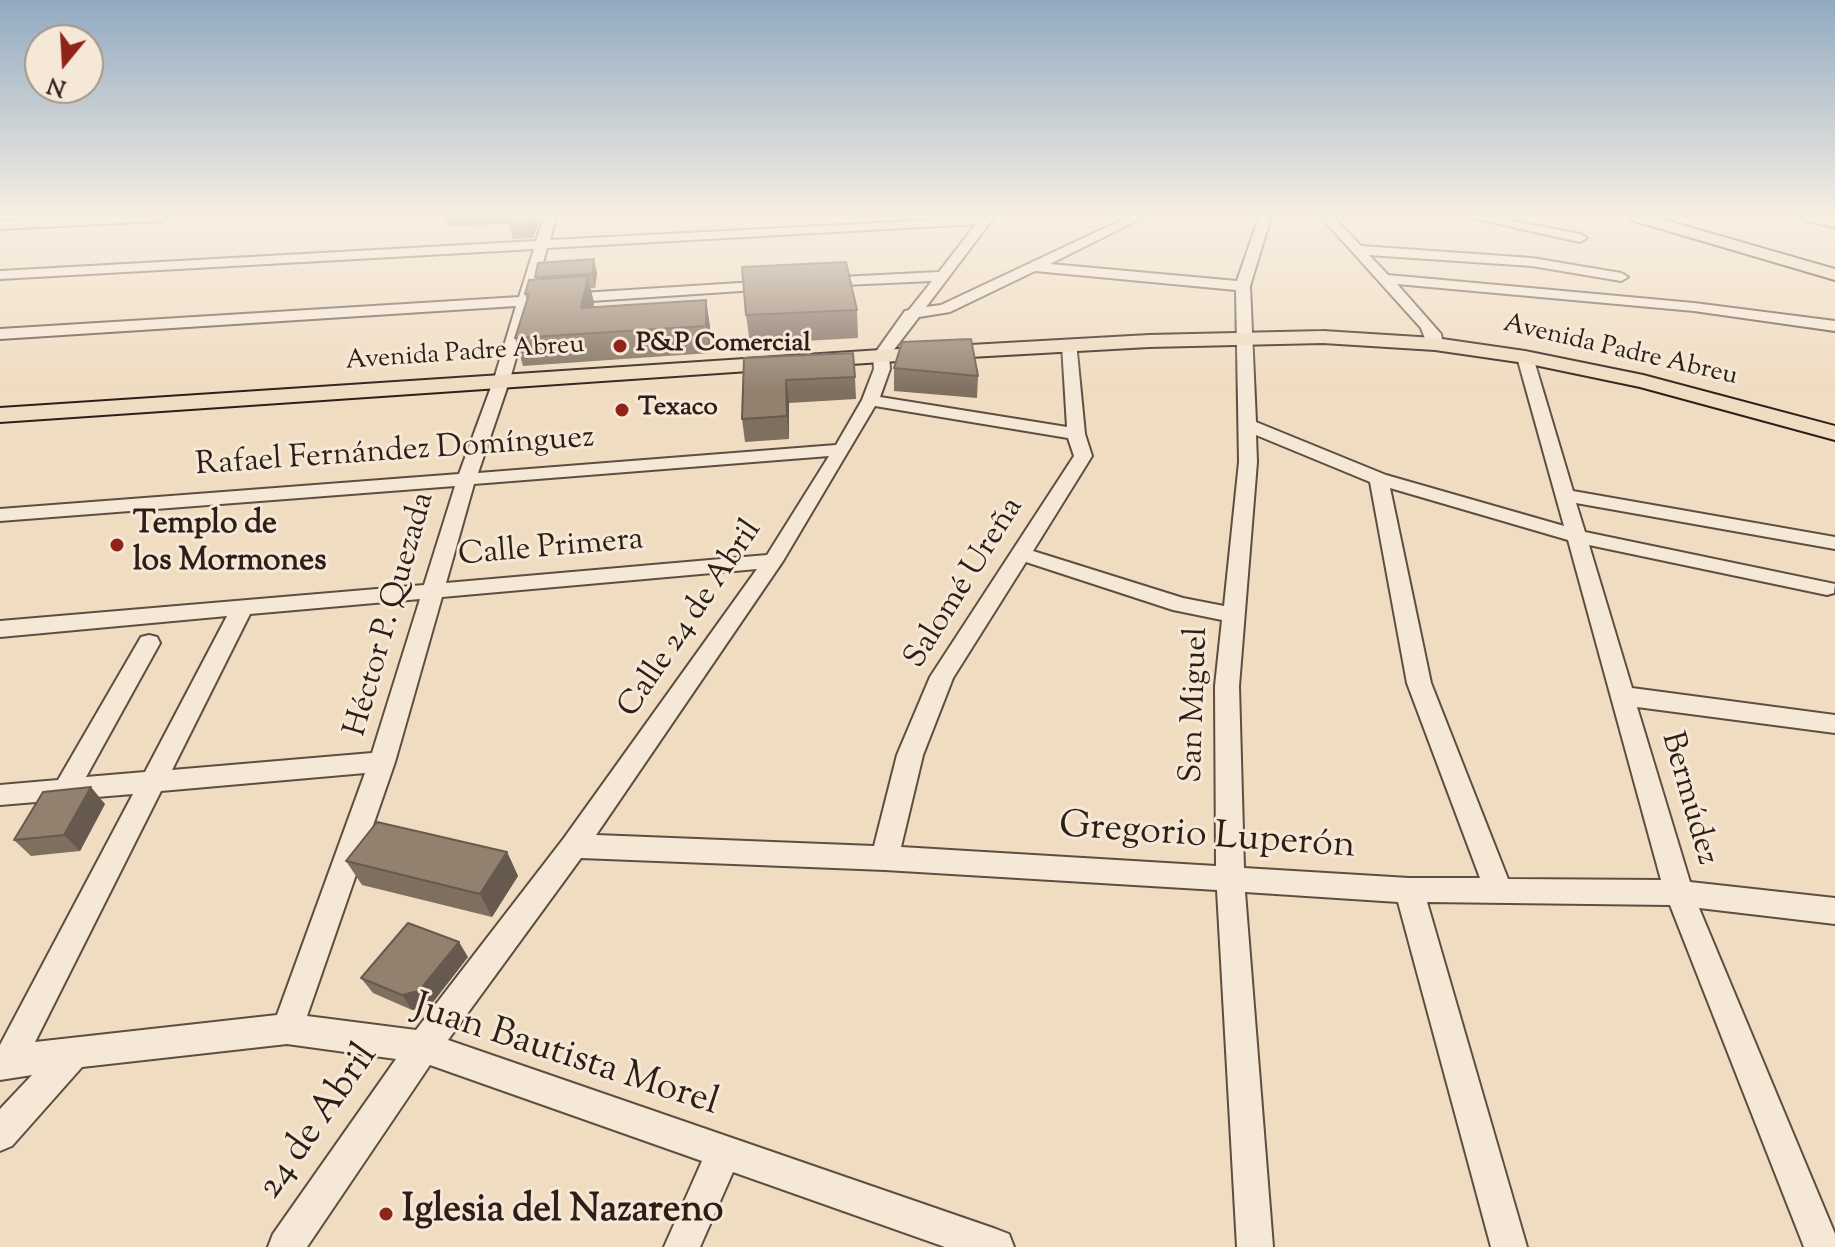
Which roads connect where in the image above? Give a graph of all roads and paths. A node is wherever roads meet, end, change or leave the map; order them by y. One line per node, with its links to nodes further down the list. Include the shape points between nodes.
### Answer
1 (531, 275): 11 (street, Héctor P. Quezada)
2 (1016, 275): 12 (street, via 945,309)
3 (1124, 275): 10 (street)
4 (1246, 275): 10 (street, San Miguel)
5 (1382, 275): 9 (street)
6 (1610, 275): 8 (street)
7 (940, 276): 11 (street); 12 (street, Calle 24 de Abril)
8 (1621, 277)
9 (1386, 279): 13 (street); 16 (street, via 1433,334)
10 (1243, 286): 15 (street, San Miguel)
11 (524, 299): 14 (street); 20 (street, Héctor P. Quezada)
12 (910, 314): 18 (street, Calle 24 de Abril)
13 (1835, 326)
14 (0, 334)
15 (1243, 337): 16 (main road, Avenida Padre Abreu); 17 (main road, Avenida Padre Abreu); 23 (street, San Miguel)
16 (1435, 344): 19 (main road, Avenida Padre Abreu)
17 (1070, 345): 18 (main road, Avenida Padre Abreu); 25 (street, Salomé Ureña)
18 (881, 356): 20 (main road, Avenida Padre Abreu); 21 (street, Calle 24 de Abril, via 882,369)
19 (1525, 357): 24 (main road, Avenida Padre Abreu, via 1643,381); 29 (street, Bermúdez)
20 (502, 379): 22 (main road, Avenida Padre Abreu); 27 (street, Héctor P. Quezada)
21 (870, 400): 25 (street); 26 (street, Calle 24 de Abril)
22 (0, 415)
23 (1249, 426): 28 (street); 38 (street, San Miguel)
24 (1835, 433)
25 (1076, 434): 33 (street, Salomé Ureña, via 1083,456)
26 (842, 450): 27 (street, Rafael Fernández Domínguez); 34 (street, Calle 24 de Abril)
27 (466, 479): 30 (street, Rafael Fernández Domínguez); 36 (street, Héctor P. Quezada)
28 (1379, 479): 31 (street); 51 (street, via 1419,683)
29 (1565, 495): 31 (street, Bermúdez); 32 (street)
30 (0, 515)
31 (1576, 536): 35 (street); 41 (street, Bermúdez)
32 (1835, 543)
33 (1021, 554): 38 (street, via 1181,605); 48 (street, Salomé Ureña, via 942,677 910,755)
34 (773, 561): 36 (street, Calle Primera); 47 (street, Calle 24 de Abril)
35 (1827, 588)
36 (432, 593): 37 (street, Calle Primera); 43 (street, Héctor P. Quezada)
37 (243, 607): 39 (street, Calle Primera); 44 (street)
38 (1234, 615): 49 (street, San Miguel, via 1227,686)
39 (0, 629)
40 (149, 643): 45 (street)
41 (1623, 696): 42 (street); 52 (street, Bermúdez)
42 (1835, 724)
43 (382, 762): 44 (street); 54 (street, Héctor P. Quezada)
44 (153, 782): 45 (street); 57 (street)
45 (66, 789): 46 (street)
46 (0, 795)
47 (574, 846): 48 (street, Gregorio Luperón); 55 (street, Calle 24 de Abril)
48 (885, 858): 49 (street, Gregorio Luperón)
49 (1230, 877): 50 (street, Gregorio Luperón); 63 (street, San Miguel)
50 (1409, 890): 51 (street, Gregorio Luperón); 64 (street)
51 (1499, 892): 52 (street, Gregorio Luperón)
52 (1679, 893): 53 (street, Gregorio Luperón); 65 (street, Bermúdez)
53 (1835, 911)
54 (287, 1029): 55 (street, Juan Bautista Morel); 56 (street, Juan Bautista Morel)
55 (423, 1047): 59 (street, Juan Bautista Morel); 60 (street, 24 de Abril)
56 (74, 1052): 57 (street, Juan Bautista Morel); 58 (street)
57 (4, 1064)
58 (0, 1134)
59 (723, 1154): 61 (street); 62 (street, Juan Bautista Morel)
60 (286, 1247)
61 (682, 1247)
62 (996, 1247)
63 (1255, 1247)
64 (1509, 1247)
65 (1822, 1247)

